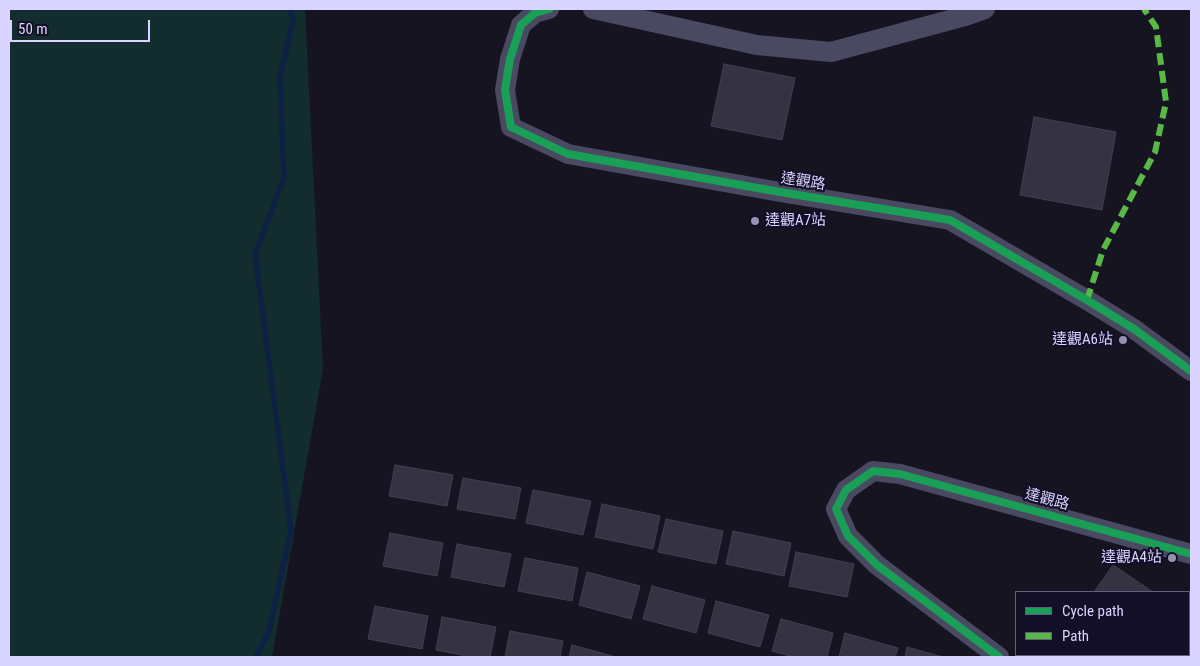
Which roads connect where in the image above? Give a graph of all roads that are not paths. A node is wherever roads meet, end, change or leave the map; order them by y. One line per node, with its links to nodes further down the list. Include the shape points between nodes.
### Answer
1 (549, 9): 4 (street, 達觀路, via 535,13 521,25 510,59 505,90 511,127 568,154 950,220 1134,329)
2 (593, 9): 3 (street, via 757,45 831,52)
3 (985, 9)
4 (1191, 371)
5 (1191, 554): 6 (street, 達觀路, via 900,474 873,471 846,490 836,509 848,536 877,565)
6 (999, 657)

